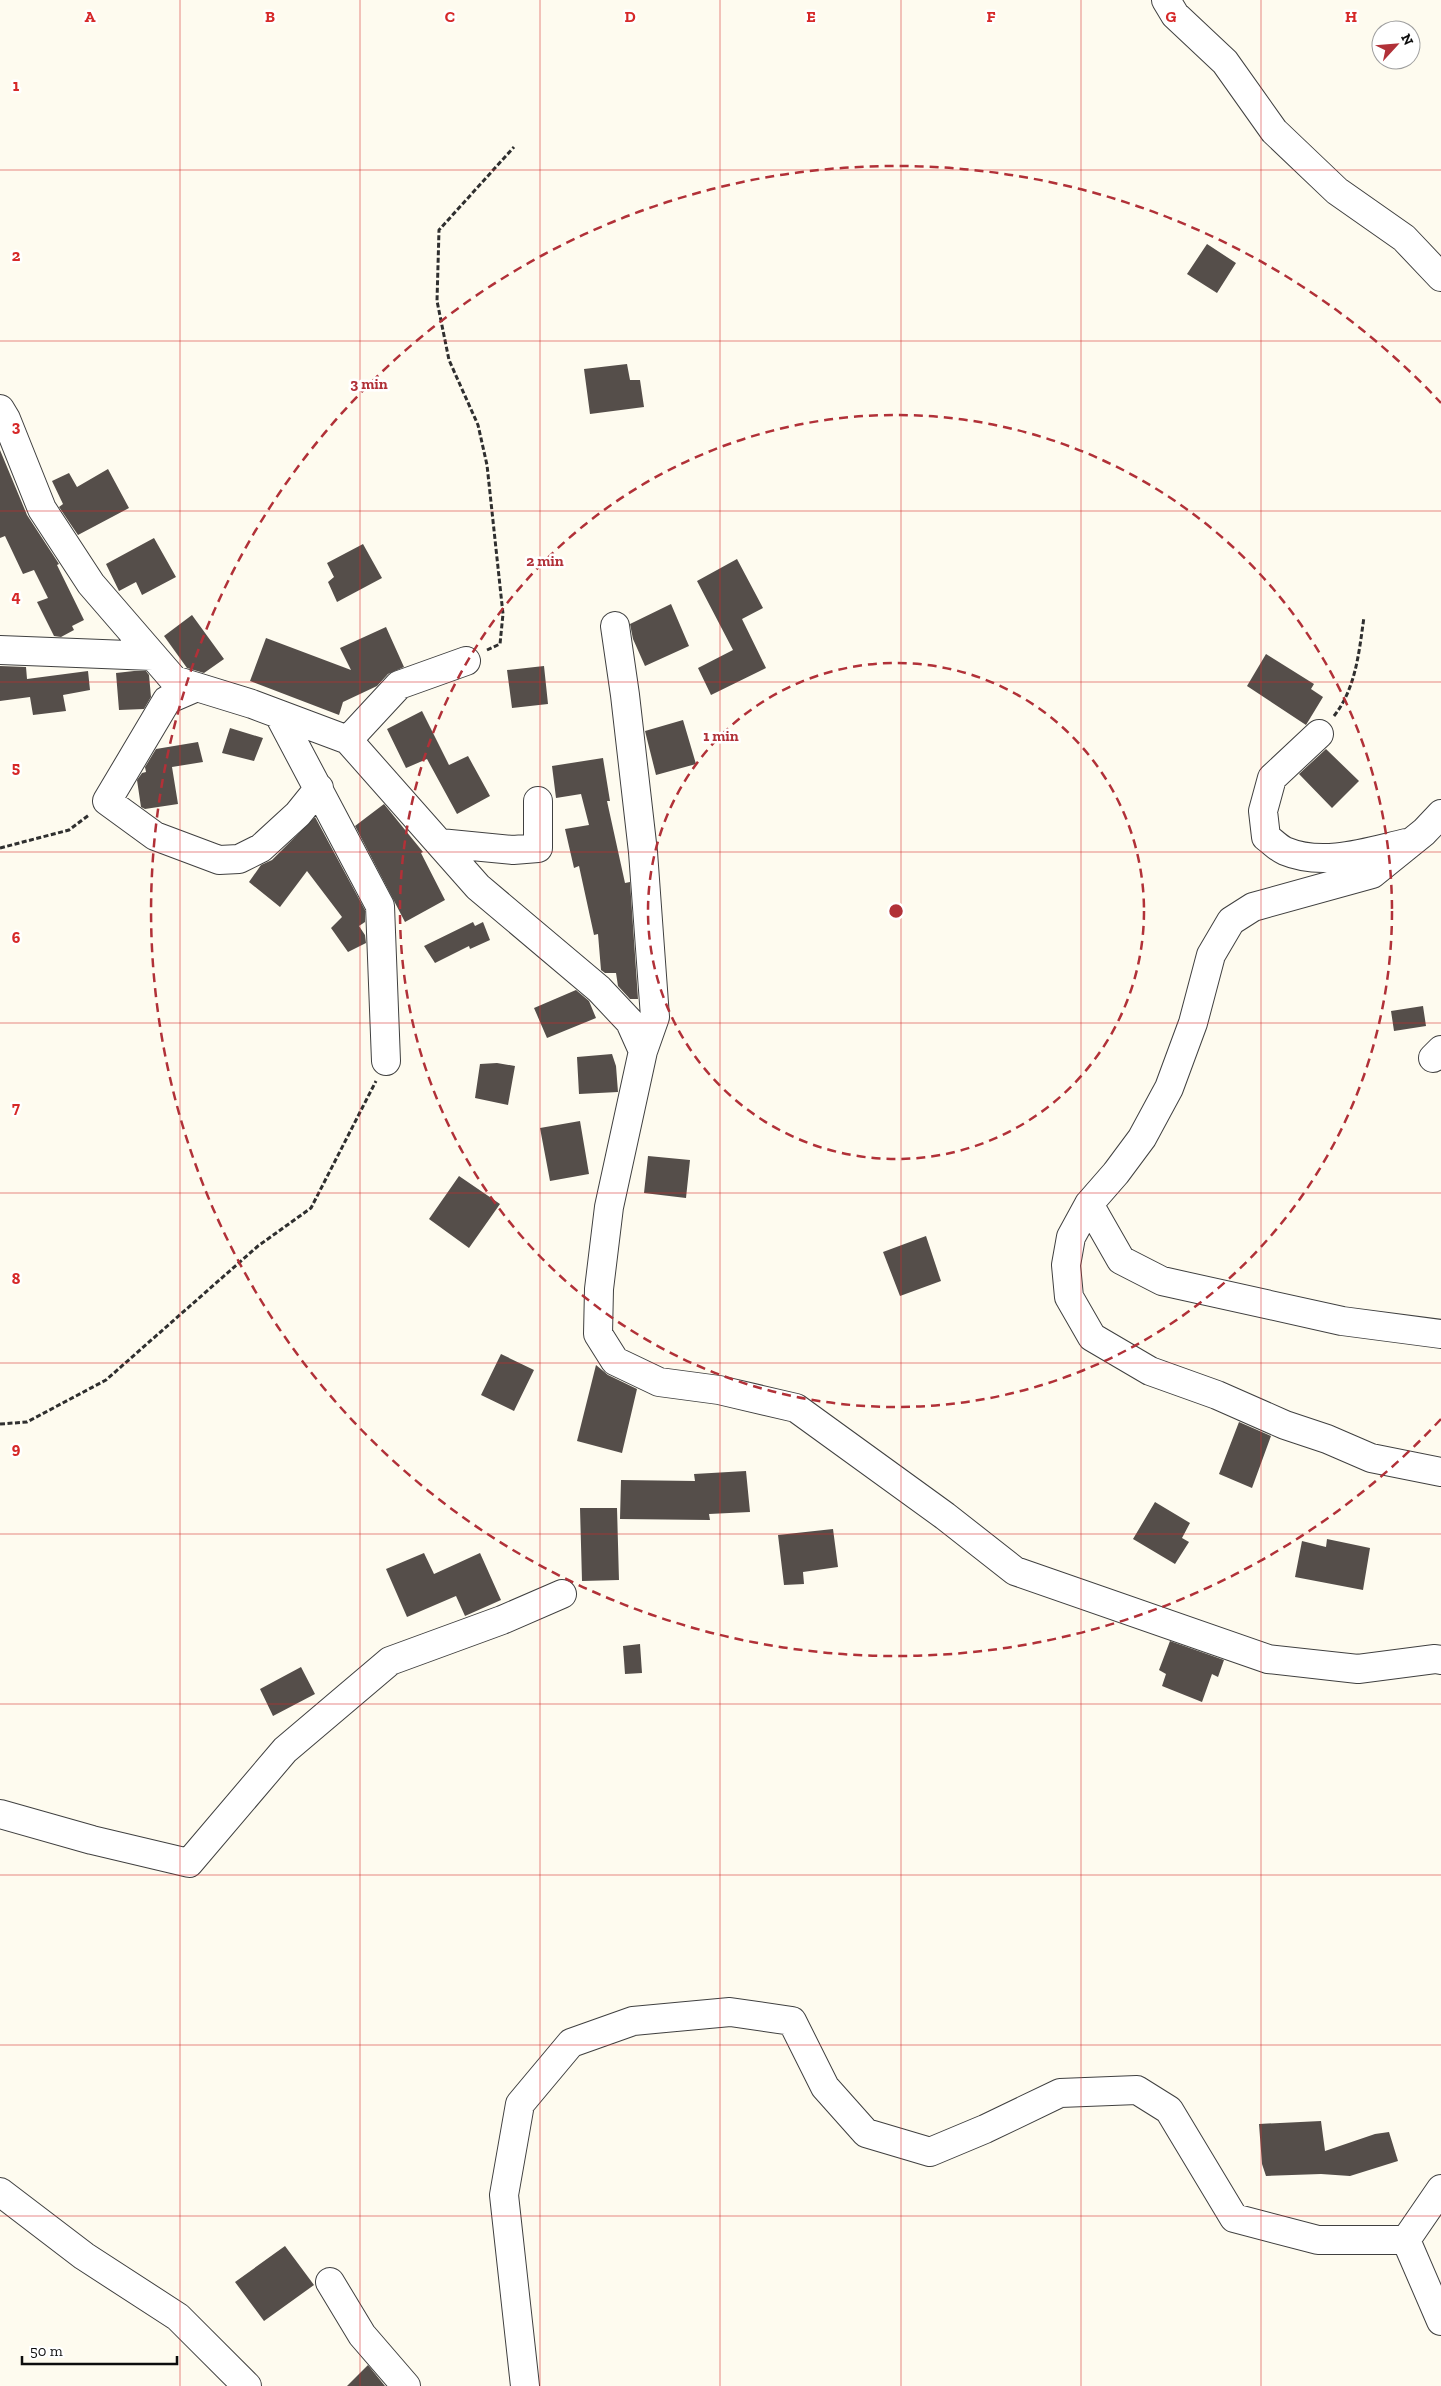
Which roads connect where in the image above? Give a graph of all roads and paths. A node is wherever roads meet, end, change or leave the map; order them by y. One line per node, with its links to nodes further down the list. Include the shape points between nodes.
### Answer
1 (1166, 0): 3 (street, via 1175,15 1224,62 1274,131 1337,191 1404,238)
2 (514, 146): 9 (path, via 439,230 437,302 449,360 478,425 487,465 503,614 500,644)
3 (1441, 277)
4 (0, 409): 8 (street, via 42,508 91,584)
5 (1364, 617): 12 (path, via 1358,665 1344,703)
6 (615, 626): 21 (street, via 643,852 655,1017)
7 (0, 650): 8 (street)
8 (153, 656): 10 (street, via 174,680)
9 (466, 661): 13 (street, via 400,686)
10 (198, 687): 11 (street); 16 (street, via 167,700)
11 (279, 714): 13 (street); 14 (street)
12 (1319, 734): 18 (street, via 1272,778 1263,811 1266,837 1284,851 1318,859)
13 (348, 740): 19 (street)
14 (319, 788): 16 (street, via 298,814 261,848 239,859 219,860 155,836); 22 (street, via 380,906)
15 (538, 801): 19 (street, via 538,848 513,850)
16 (107, 802): 20 (path, via 69,830)
17 (1441, 814): 18 (street)
18 (1412, 841): 23 (street, via 1372,874 1254,907 1231,921 1211,955 1193,1023 1169,1088 1142,1138)
19 (440, 844): 21 (street, via 478,886 600,989 630,1022)
20 (0, 848)
21 (643, 1051): 28 (street, via 609,1207 599,1289 598,1334 615,1360 659,1382 719,1390 796,1408 1014,1571 1268,1658 1358,1669)
22 (386, 1061): 25 (path, via 311,1208 258,1246 106,1380 27,1422)
23 (1088, 1204): 24 (street, via 1121,1260 1162,1281 1342,1321); 26 (street, via 1071,1237 1066,1265 1069,1297 1092,1337 1150,1371 1217,1395 1285,1425 1371,1458)
24 (1441, 1334)
25 (0, 1424)
26 (1441, 1472)
27 (562, 1594): 29 (street, via 390,1661 285,1750 189,1864)
28 (1441, 1660)
29 (0, 1814)
30 (1441, 2189): 32 (street)
31 (0, 2192): 35 (street, via 84,2256 178,2317)
32 (1406, 2240): 34 (street); 37 (street, via 1318,2240 1234,2218 1169,2110 1137,2090 1060,2093 985,2130 930,2152 866,2133 825,2087 792,2021 730,2012 634,2020 571,2043 520,2104 504,2195)
33 (330, 2282): 36 (street, via 362,2335)
34 (1441, 2321)
35 (247, 2386)
36 (406, 2386)
37 (525, 2386)

